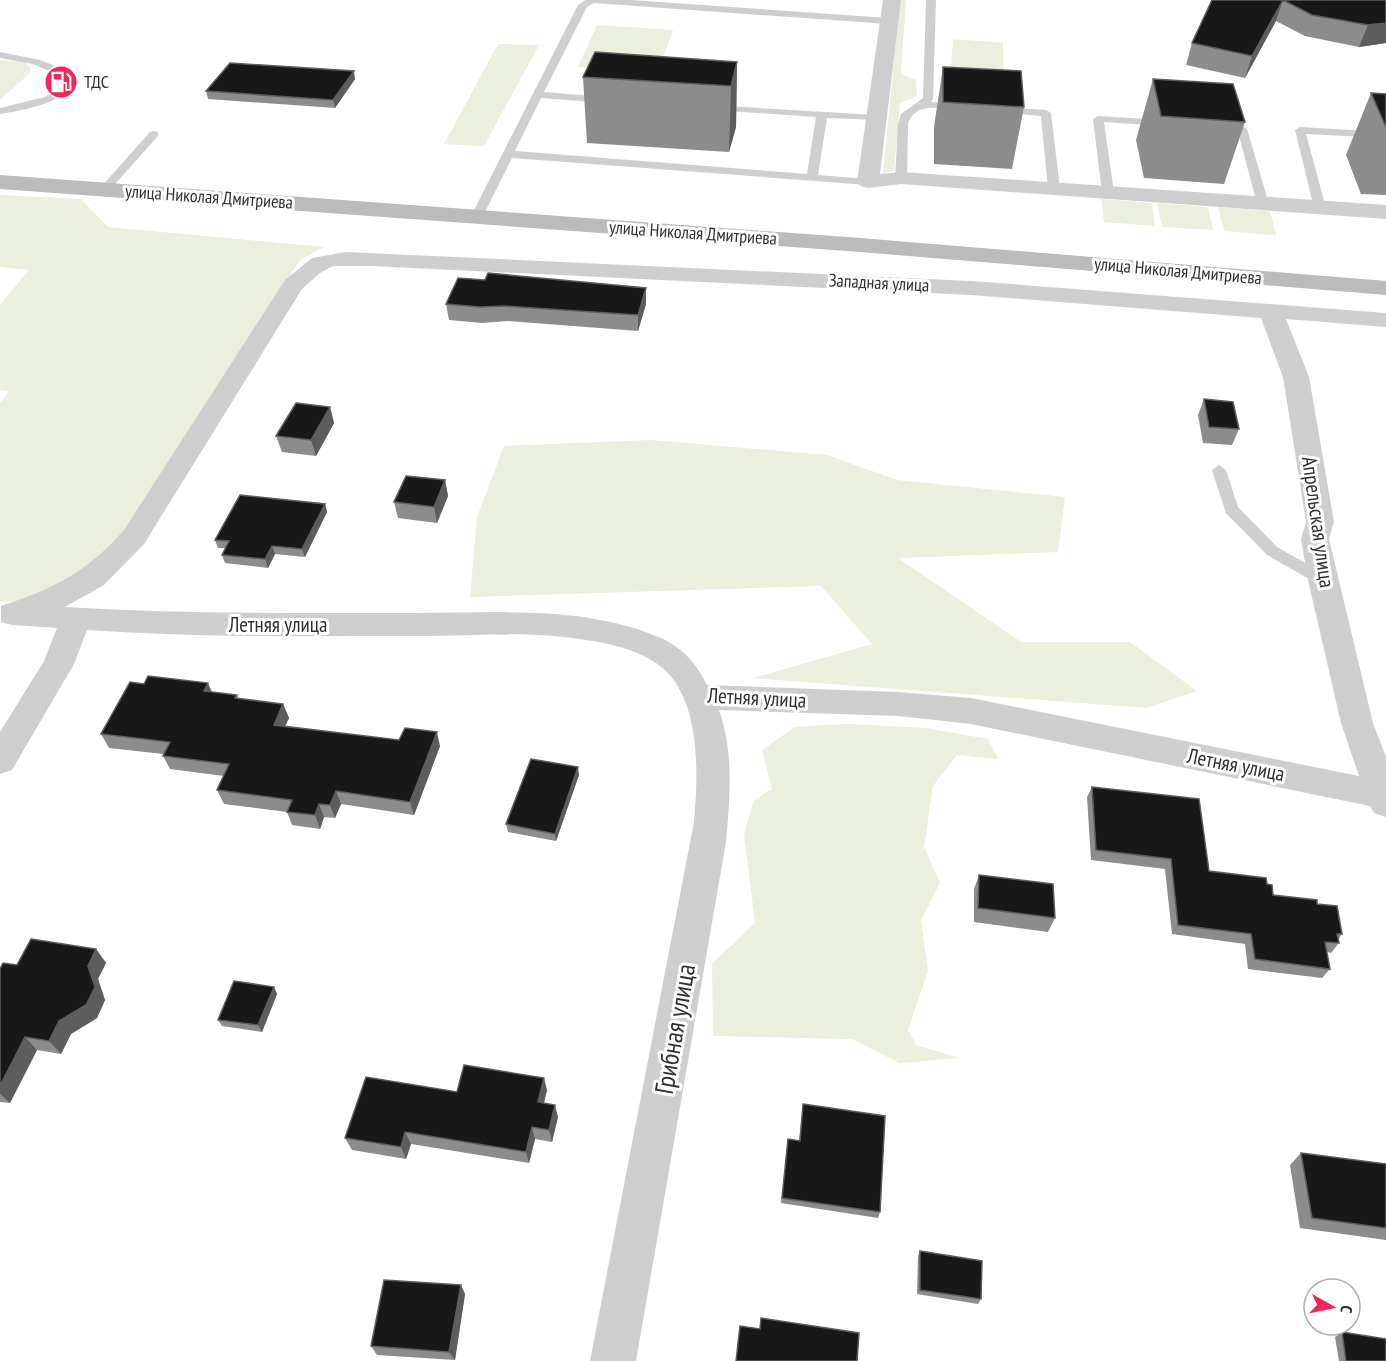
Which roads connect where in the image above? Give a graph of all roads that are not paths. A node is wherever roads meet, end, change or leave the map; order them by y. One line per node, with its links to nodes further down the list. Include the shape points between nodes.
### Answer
1 (892, 0): 4 (street)
2 (931, 0): 9 (lane, via 928,99)
3 (591, 1): 4 (lane); 6 (lane, via 583,5)
4 (888, 21): 14 (street)
5 (0, 55): 12 (lane, via 45,63 71,76 72,81 50,99)
6 (538, 95): 7 (lane); 19 (lane)
7 (621, 101)
8 (704, 106): 13 (lane)
9 (919, 106): 10 (lane); 20 (lane, via 906,114 903,124)
10 (968, 107)
11 (990, 109): 24 (lane, via 1046,113)
12 (0, 111)
13 (822, 115): 14 (lane); 21 (lane)
14 (875, 118): 23 (street)
15 (1176, 124): 26 (lane, via 1098,119)
16 (1209, 127): 27 (lane, via 1242,129)
17 (154, 134): 25 (lane)
18 (1386, 135): 28 (lane, via 1300,130)
19 (508, 154): 21 (lane); 30 (lane)
20 (901, 178): 23 (street); 24 (street)
21 (812, 179): 23 (lane)
22 (0, 182): 25 (main road, улица Николая Дмитриева)
23 (868, 182)
24 (1054, 189): 26 (street)
25 (104, 190): 30 (main road, улица Николая Дмитриева)
26 (1108, 193): 27 (street)
27 (1263, 204): 28 (street)
28 (1320, 208): 29 (street)
29 (1386, 212)
30 (477, 216): 31 (main road, улица Николая Дмитриева)
31 (1386, 288)
32 (1270, 311): 33 (street, Западная улица); 35 (street, Апрельская улица, via 1296,376 1320,522 1315,539); 36 (street, Западная улица, via 971,288 371,259 324,260 293,285 116,560 62,598)
33 (1386, 320)
34 (1219, 470): 35 (lane, via 1231,509 1272,551)
35 (1323, 580): 40 (street, Апрельская улица, via 1357,723)
36 (6, 613): 37 (street, Летняя улица)
37 (76, 620): 38 (street, Летняя улица, via 159,624 552,625 602,632 648,645 679,664); 39 (street, via 58,663)
38 (699, 697): 40 (street, Летняя улица, via 898,704 971,711); 41 (street, Грибная улица, via 710,735 715,787 709,842)
39 (0, 761)
40 (1385, 798)
41 (614, 1361)

